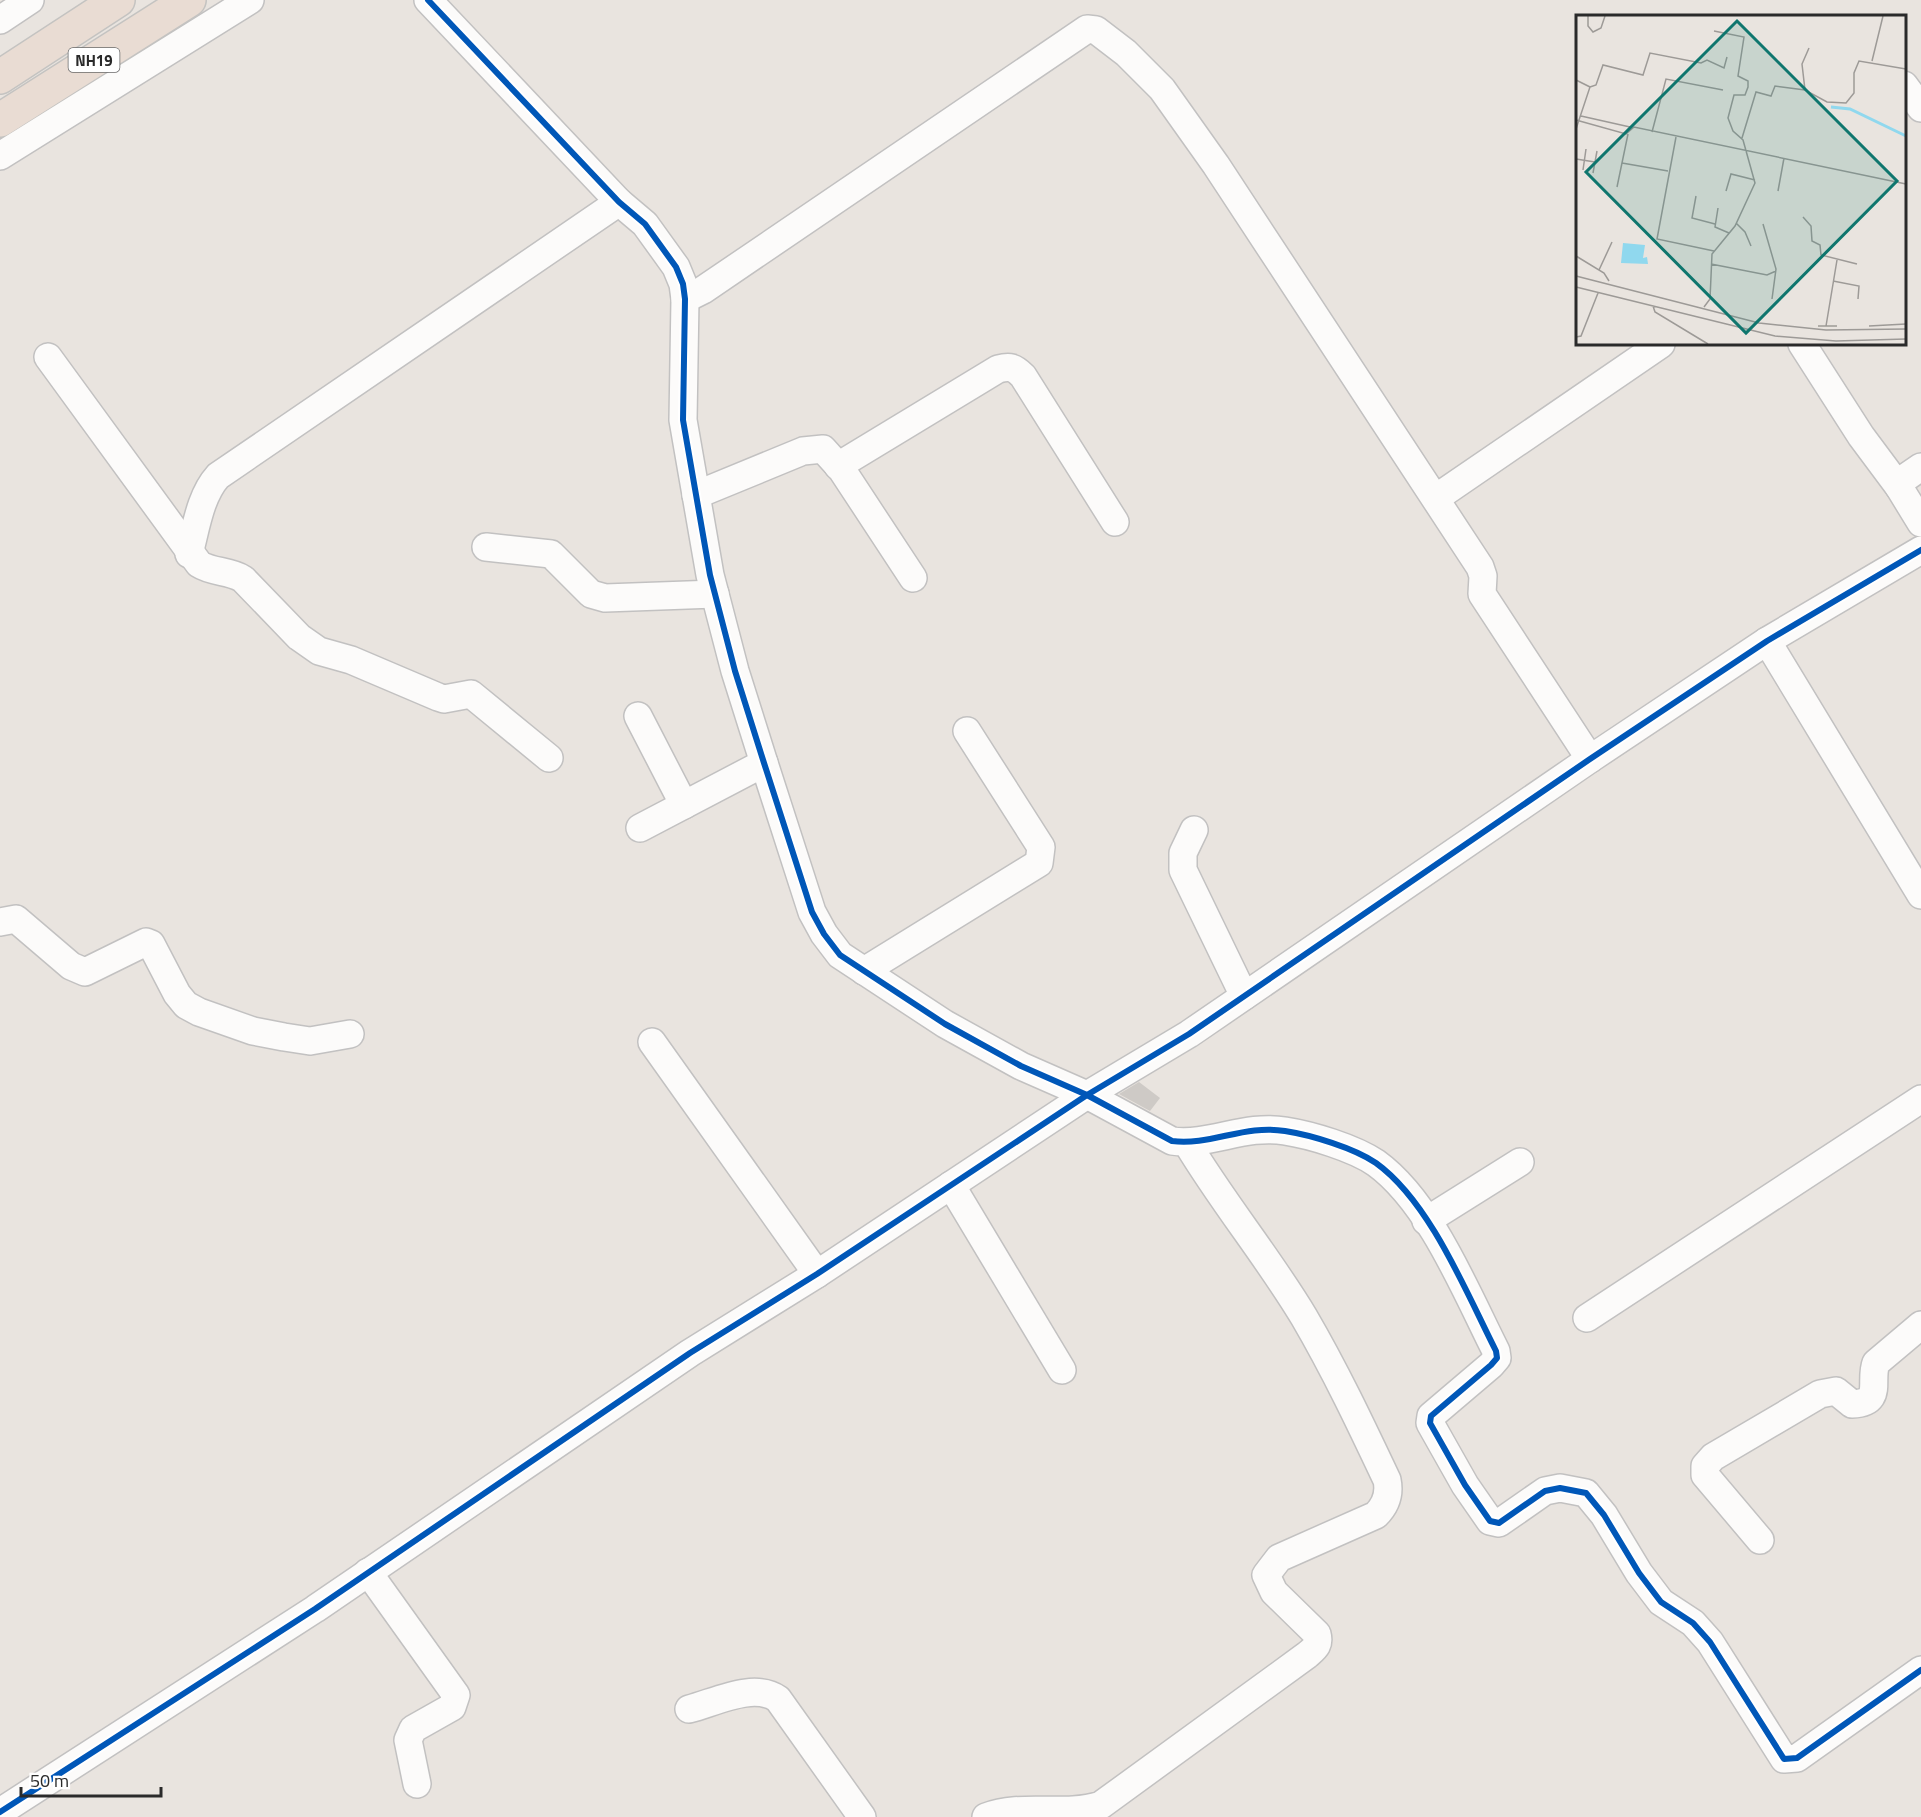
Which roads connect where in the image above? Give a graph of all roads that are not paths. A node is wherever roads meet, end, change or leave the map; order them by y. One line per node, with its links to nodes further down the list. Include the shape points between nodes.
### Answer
1 (30, 0): 6 (street)
2 (118, 0): 7 (highway, NH19)
3 (189, 0): 10 (highway, NH19)
4 (250, 0): 11 (street)
5 (429, 0): 12 (street)
6 (0, 20)
7 (0, 77)
8 (1906, 86): 9 (street)
9 (1921, 108)
10 (0, 120)
11 (0, 156)
12 (620, 202): 13 (street, via 645,224 676,267); 26 (street, via 218,476 205,497)
13 (685, 298): 20 (street, via 683,420); 21 (street, via 704,290 1087,29 1096,30 1162,89)
14 (1660, 345): 21 (street)
15 (1803, 345): 19 (street)
16 (48, 357): 26 (street)
17 (838, 465): 20 (street, via 817,447); 22 (street, via 1008,366 1023,376); 27 (street)
18 (1921, 466): 19 (street)
19 (1899, 487): 23 (street)
20 (696, 495): 28 (street)
21 (1436, 498): 33 (street, via 1483,572 1482,594)
22 (1115, 522)
23 (1921, 523)
24 (486, 547): 28 (street, via 550,554 586,590 605,598)
25 (1921, 550): 29 (street)
26 (189, 554): 32 (street, via 208,570 243,579 299,637 319,651 351,660 438,697 471,694)
27 (913, 578)
28 (715, 594): 34 (street)
29 (1767, 641): 33 (street); 38 (street)
30 (638, 716): 35 (street)
31 (968, 731): 40 (street, via 1041,847 1039,863)
32 (549, 758)
33 (1590, 759): 41 (street)
34 (764, 763): 35 (street); 40 (street, via 812,912 840,955)
35 (684, 805): 36 (street)
36 (640, 828)
37 (1194, 830): 41 (street, via 1183,854 1183,870)
38 (1921, 895)
39 (0, 922): 42 (street, via 16,919 71,966 85,972 146,942 151,944 186,1005 254,1031 310,1041)
40 (864, 971): 44 (street, via 973,1040)
41 (1244, 996): 44 (street)
42 (350, 1034)
43 (652, 1042): 50 (street)
44 (1087, 1095): 46 (street, via 1154,1132); 48 (street)
45 (1921, 1100): 51 (street)
46 (1187, 1143): 49 (street, via 1249,1129 1285,1131 1358,1152 1393,1177); 59 (street, via 1304,1318 1333,1368 1390,1491 1376,1515 1279,1558 1270,1567 1267,1581 1317,1634 1317,1647)
47 (1520, 1162): 49 (street)
48 (951, 1185): 50 (street); 53 (street)
49 (1426, 1221): 56 (street, via 1496,1350 1497,1358 1491,1365 1435,1410 1430,1423 1490,1521 1510,1517 1545,1491 1560,1488 1586,1493 1660,1602 1693,1623 1710,1642 1784,1759 1797,1758)
50 (817, 1274): 55 (street, via 670,1366)
51 (1587, 1318)
52 (1921, 1325): 54 (street, via 1876,1362 1875,1391 1869,1399 1852,1404 1836,1391 1820,1394 1713,1457 1706,1466 1705,1475)
53 (1062, 1370)
54 (1760, 1540)
55 (368, 1572): 58 (street, via 456,1695 452,1707 409,1734); 60 (street)
56 (1921, 1670)
57 (689, 1709): 61 (street, via 754,1691 768,1691 784,1706)
58 (417, 1784)
59 (1108, 1811): 62 (street, via 1012,1810)
60 (0, 1812)
61 (862, 1817)
62 (986, 1817)

